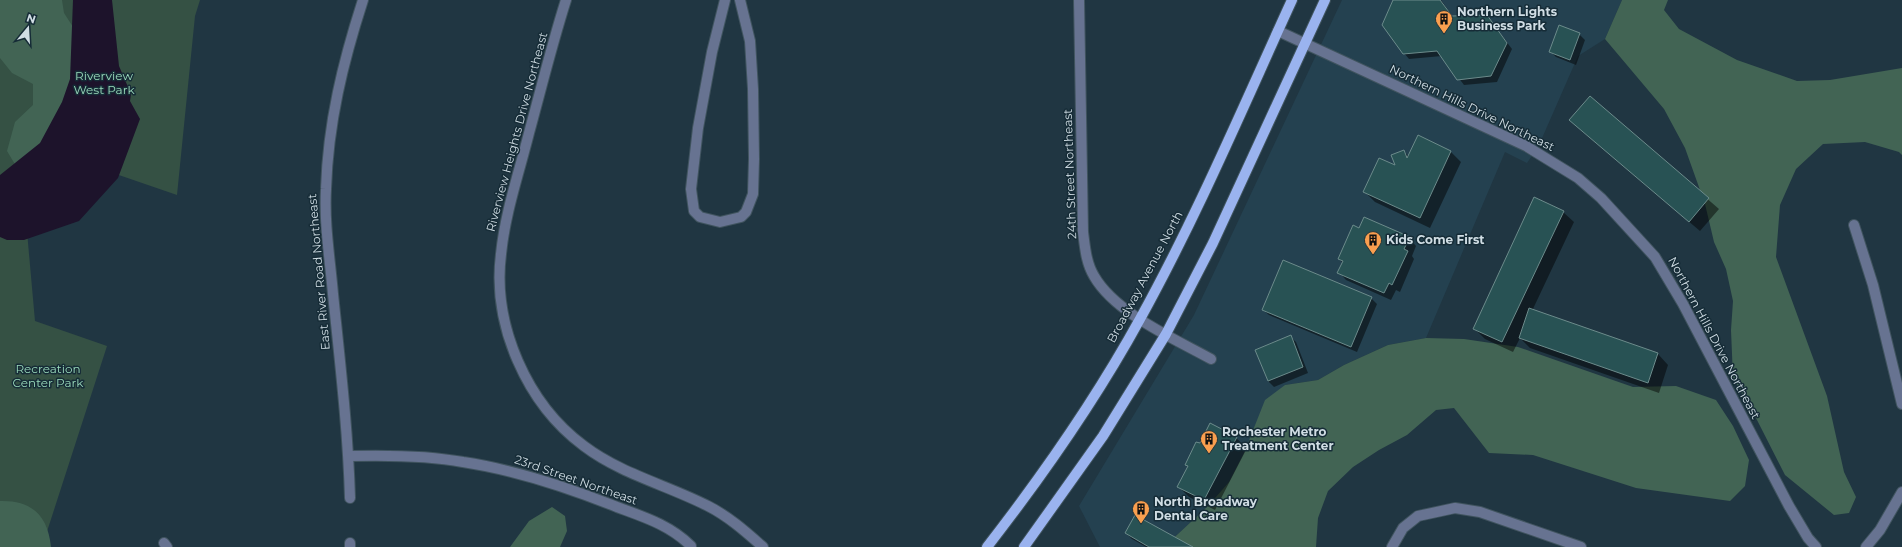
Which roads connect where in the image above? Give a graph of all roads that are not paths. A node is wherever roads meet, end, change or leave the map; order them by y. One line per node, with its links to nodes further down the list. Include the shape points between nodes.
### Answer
1 (363, 0): 15 (street, East River Road Northeast, via 335,101 330,130 326,190 330,265)
2 (566, 0): 19 (street, Riverview Heights Drive Northeast, via 508,212 500,254 500,292 512,346 539,398 569,434 624,470 709,506)
3 (725, 0): 4 (street, via 698,128 691,189 694,211 700,217 720,222 741,217 746,212 753,194 753,90 750,41)
4 (740, 0)
5 (1079, 0): 11 (street, 24th Street Northeast, via 1083,232 1087,257 1094,277 1106,293)
6 (1292, 0): 8 (main road, Broadway Avenue North)
7 (1325, 0): 9 (main road)
8 (1278, 31): 9 (street, Northern Hills Drive Northeast); 11 (main road, Broadway Avenue North, via 1190,220)
9 (1306, 44): 12 (main road, via 1213,243); 24 (street, Northern Hills Drive Northeast, via 1526,146 1578,178 1601,198 1655,257 1684,304 1789,506)
10 (1854, 225): 14 (street, via 1873,285)
11 (1140, 319): 12 (street, 24th Street Northeast); 20 (main road, Broadway Avenue North, via 1083,411)
12 (1166, 334): 13 (street, 24th Street Northeast); 21 (main road, via 1103,436)
13 (1211, 358)
14 (1902, 404)
15 (349, 456): 17 (street, East River Road Northeast); 18 (street, 23rd Street Northeast, via 437,458 515,472 599,500 665,526 680,535)
16 (1902, 492): 25 (street, via 1880,530)
17 (350, 498)
18 (691, 546)
19 (763, 547)
20 (987, 547)
21 (1024, 547)
22 (1392, 547): 23 (street, via 1403,528 1418,516 1455,508 1480,512)
23 (1581, 547)
24 (1816, 547)
25 (1866, 547)

